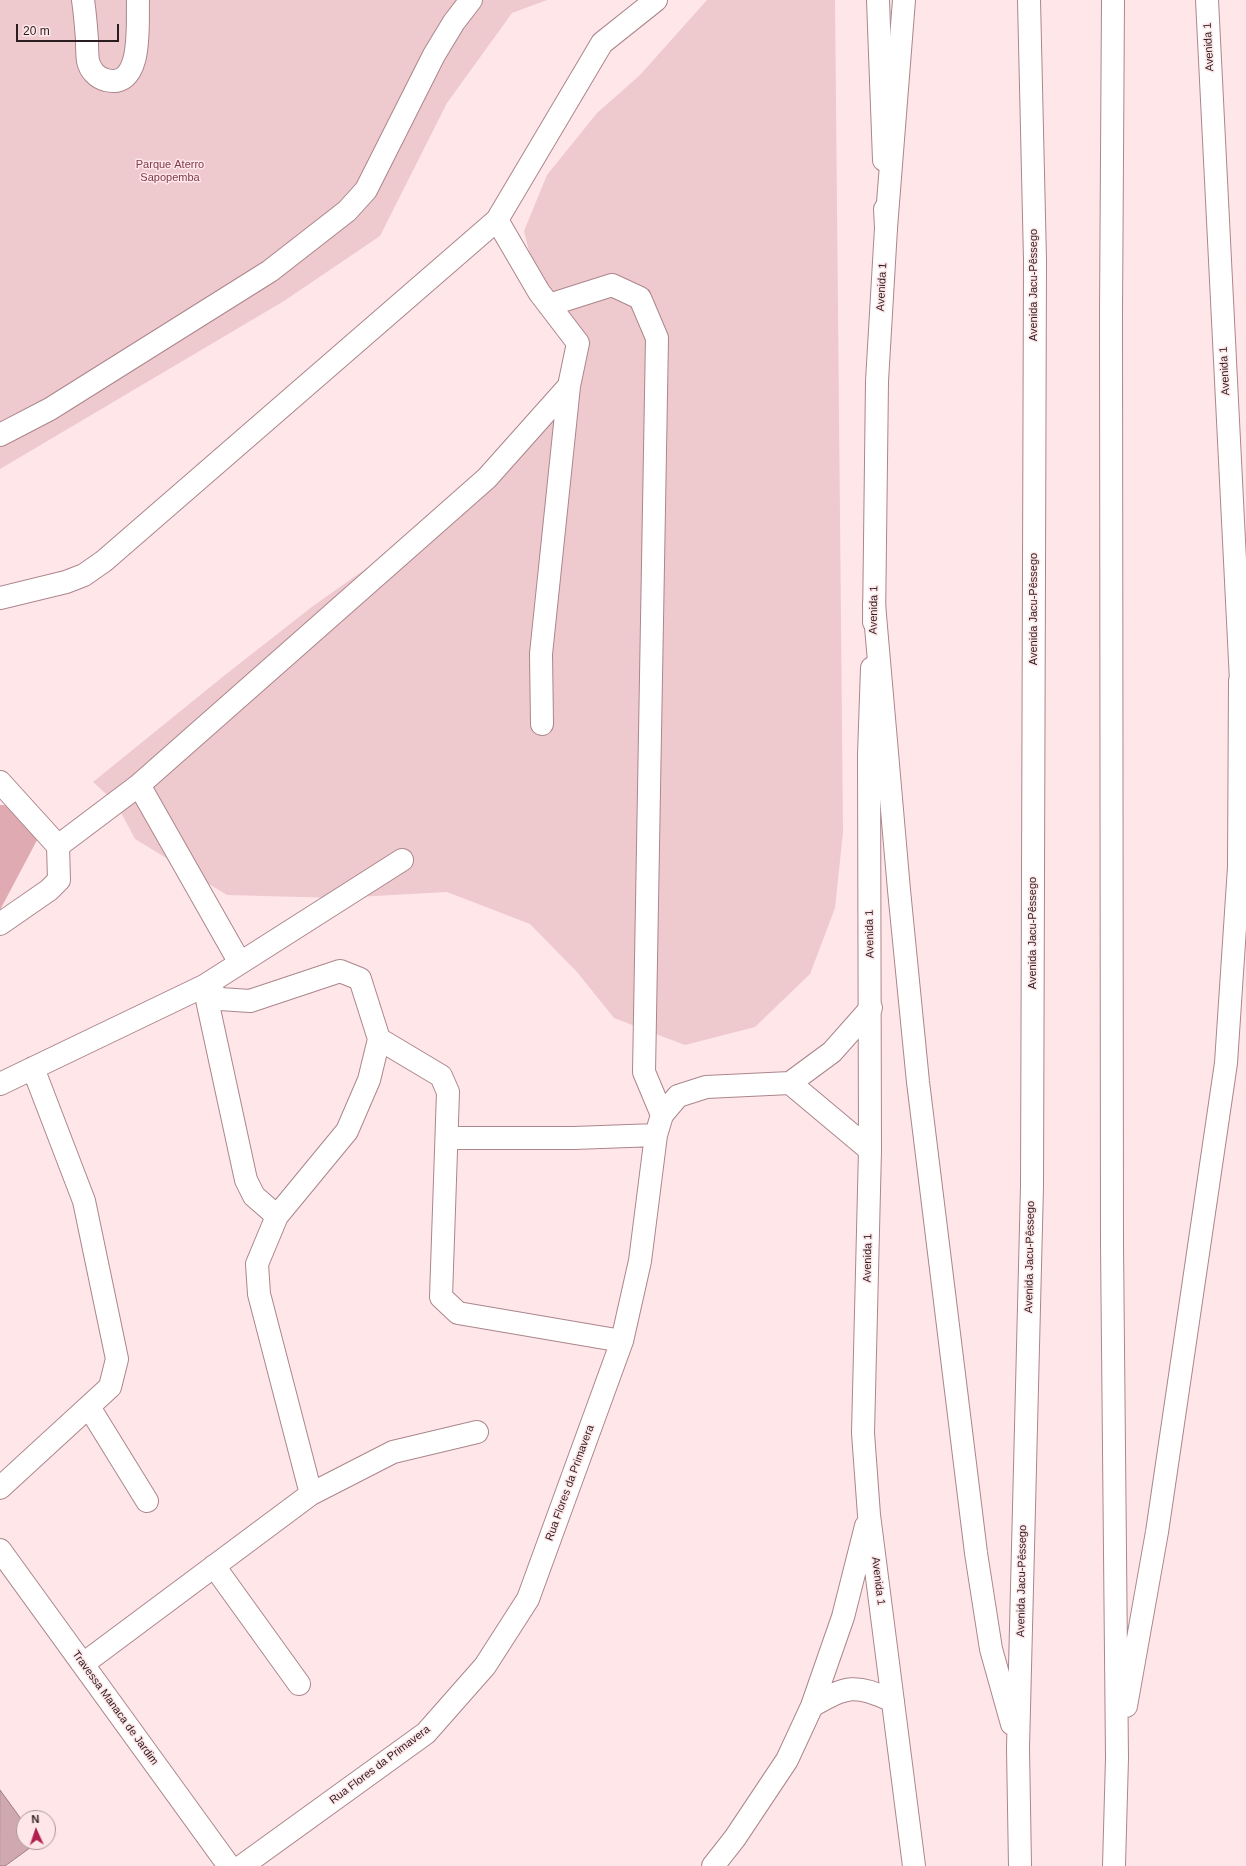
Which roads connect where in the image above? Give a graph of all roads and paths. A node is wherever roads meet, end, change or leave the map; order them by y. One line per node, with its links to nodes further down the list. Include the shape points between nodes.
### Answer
1 (83, 0): 2 (main road, via 88,61 100,78 117,81 127,76 136,58)
2 (138, 0)
3 (471, 0): 14 (main road, via 434,55 366,190 347,211 270,271 50,409)
4 (656, 0): 10 (main road, via 602,43)
5 (878, 0): 11 (main road, Avenida 1)
6 (904, 0): 11 (main road)
7 (1029, 0): 49 (main road, Avenida Jacu-Pêssego, via 1035,260 1032,1186)
8 (1113, 0): 50 (main road, via 1112,1244)
9 (1207, 0): 17 (main road, Avenida 1)
10 (497, 220): 12 (main road); 15 (main road, via 104,561 84,575 66,582)
11 (886, 228): 16 (main road, Avenida 1, via 877,381)
12 (549, 305): 13 (main road, via 578,343); 32 (main road, via 612,285 640,298 657,338 644,1072)
13 (569, 386): 18 (main road, via 541,654); 21 (main road, via 487,478)
14 (0, 436)
15 (0, 598)
16 (874, 604): 27 (main road, Avenida 1, via 869,755); 49 (main road, via 918,1082 974,1538 991,1649)
17 (1240, 681): 19 (main road, Avenida 1); 50 (main road, via 1239,867 1226,1064 1157,1532)
18 (542, 724)
19 (1246, 742)
20 (0, 782): 22 (main road)
21 (139, 785): 22 (main road); 25 (main road)
22 (58, 846): 24 (main road, via 60,880)
23 (402, 860): 25 (main road)
24 (0, 924)
25 (240, 963): 26 (main road)
26 (204, 986): 28 (main road, via 220,999 250,1001 340,971 360,979); 29 (main road); 35 (main road, via 246,1180 254,1196)
27 (871, 1008): 31 (main road, via 832,1052); 34 (main road, Avenida 1)
28 (379, 1039): 33 (main road, via 441,1076 448,1092); 35 (main road, via 369,1080 347,1131)
29 (33, 1068): 30 (main road); 37 (main road, via 84,1201 117,1359 110,1387)
30 (0, 1084)
31 (790, 1084): 32 (main road, via 706,1087 678,1096); 34 (main road)
32 (659, 1125): 33 (main road, via 574,1138); 36 (main road, Rua Flores da Primavera, via 640,1261)
33 (447, 1138): 36 (main road, via 441,1297 458,1313)
34 (870, 1150): 42 (main road, Avenida 1, via 863,1433)
35 (277, 1216): 40 (main road, via 257,1264 259,1294)
36 (622, 1341): 52 (main road, Rua Flores da Primavera, via 528,1599 485,1666 426,1733)
37 (89, 1407): 39 (main road); 41 (main road)
38 (477, 1432): 40 (main road, via 393,1452)
39 (0, 1488)
40 (311, 1494): 44 (main road)
41 (146, 1501)
42 (869, 1516): 47 (main road, Avenida 1); 48 (main road, via 843,1617)
43 (0, 1550): 45 (main road, Travessa Manaca de Jardim)
44 (214, 1566): 45 (main road); 46 (main road)
45 (83, 1664): 51 (main road, Travessa Manaca de Jardim)
46 (299, 1684)
47 (893, 1701): 48 (main road, via 872,1692 853,1689 836,1692); 54 (main road, Avenida 1)
48 (812, 1706): 53 (main road, via 787,1760 735,1838)
49 (1018, 1748): 55 (main road, Avenida Jacu-Pêssego)
50 (1117, 1758): 56 (main road)
51 (229, 1866)
52 (242, 1866)
53 (713, 1866)
54 (914, 1866)
55 (1020, 1866)
56 (1114, 1866)

